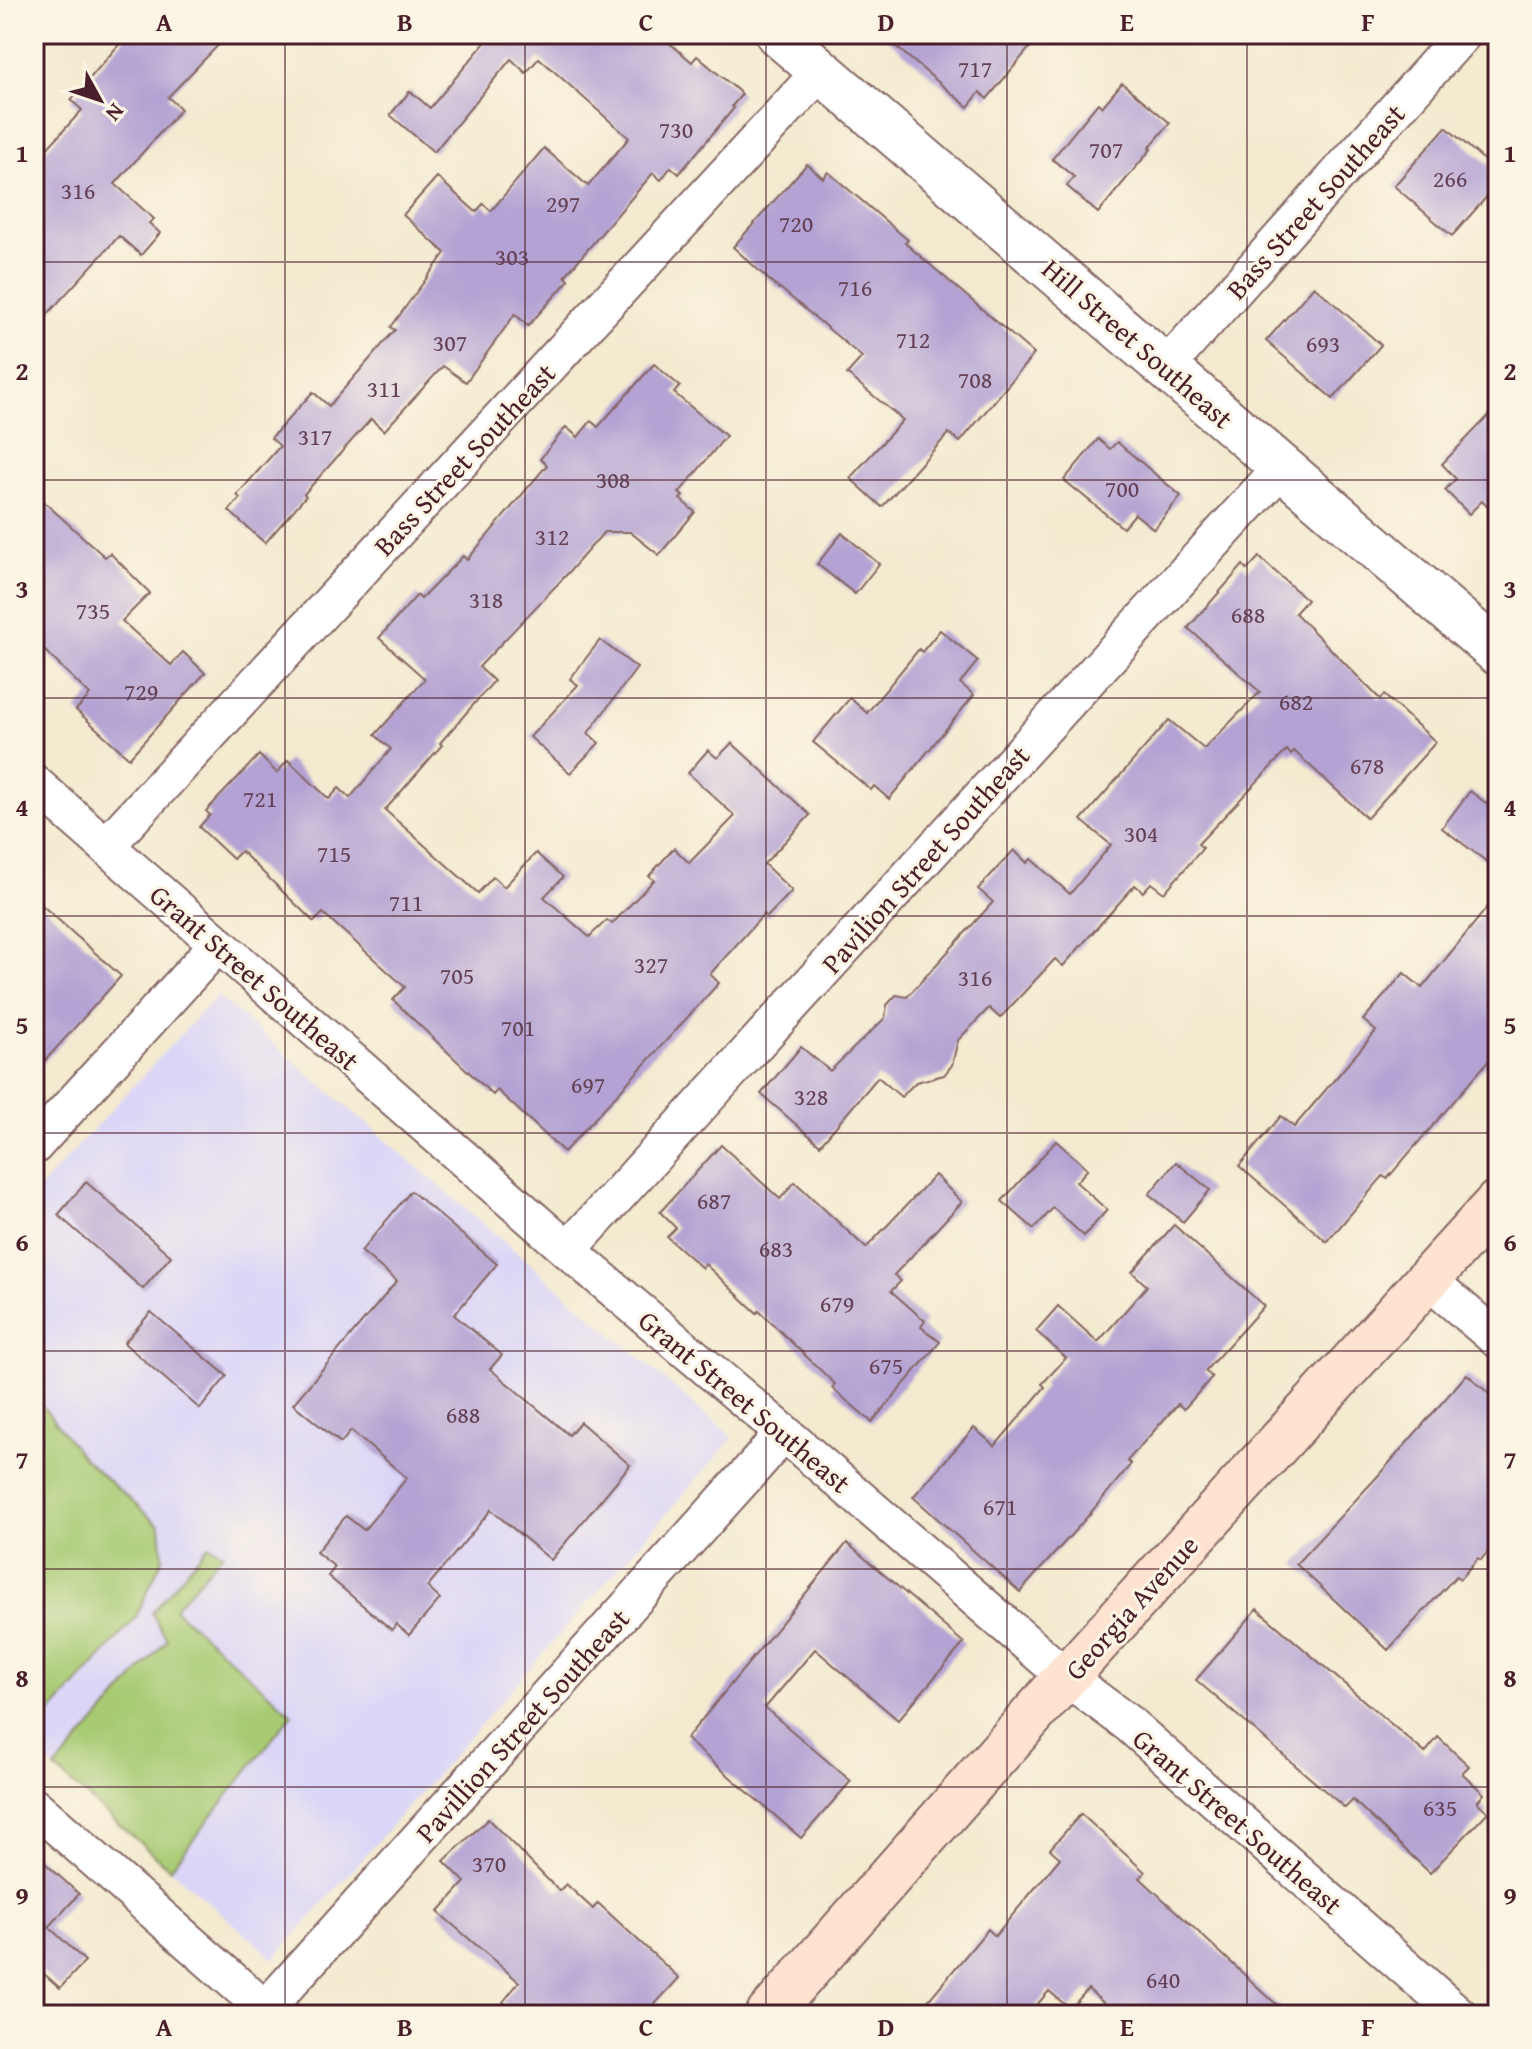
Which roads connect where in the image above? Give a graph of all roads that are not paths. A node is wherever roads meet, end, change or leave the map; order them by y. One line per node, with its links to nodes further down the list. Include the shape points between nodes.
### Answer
1 (778, 34): 3 (street, Hill Street Southeast)
2 (1445, 40): 4 (street, Bass Street Southeast)
3 (821, 71): 4 (street, Hill Street Southeast); 8 (street, Bass Street Southeast)
4 (1166, 367): 5 (street, Hill Street Southeast)
5 (1282, 467): 6 (street, Hill Street Southeast); 12 (street, Pavilion Street Southeast)
6 (1498, 653)
7 (34, 783): 8 (street, Grant Street Southeast)
8 (106, 846): 9 (street, Grant Street Southeast)
9 (218, 944): 10 (street); 12 (street, Grant Street Southeast)
10 (34, 1146)
11 (1498, 1202): 13 (main road, Georgia Avenue)
12 (568, 1250): 15 (street, Grant Street Southeast)
13 (1428, 1280): 14 (street); 16 (main road, Georgia Avenue)
14 (1498, 1340)
15 (783, 1432): 16 (street, Grant Street Southeast); 18 (street, Pavillion Street Southeast)
16 (1066, 1677): 19 (main road, Georgia Avenue); 20 (street, Grant Street Southeast, via 1129,1724)
17 (34, 1806): 18 (street)
18 (262, 2012)
19 (768, 2015)
20 (1459, 2015)

